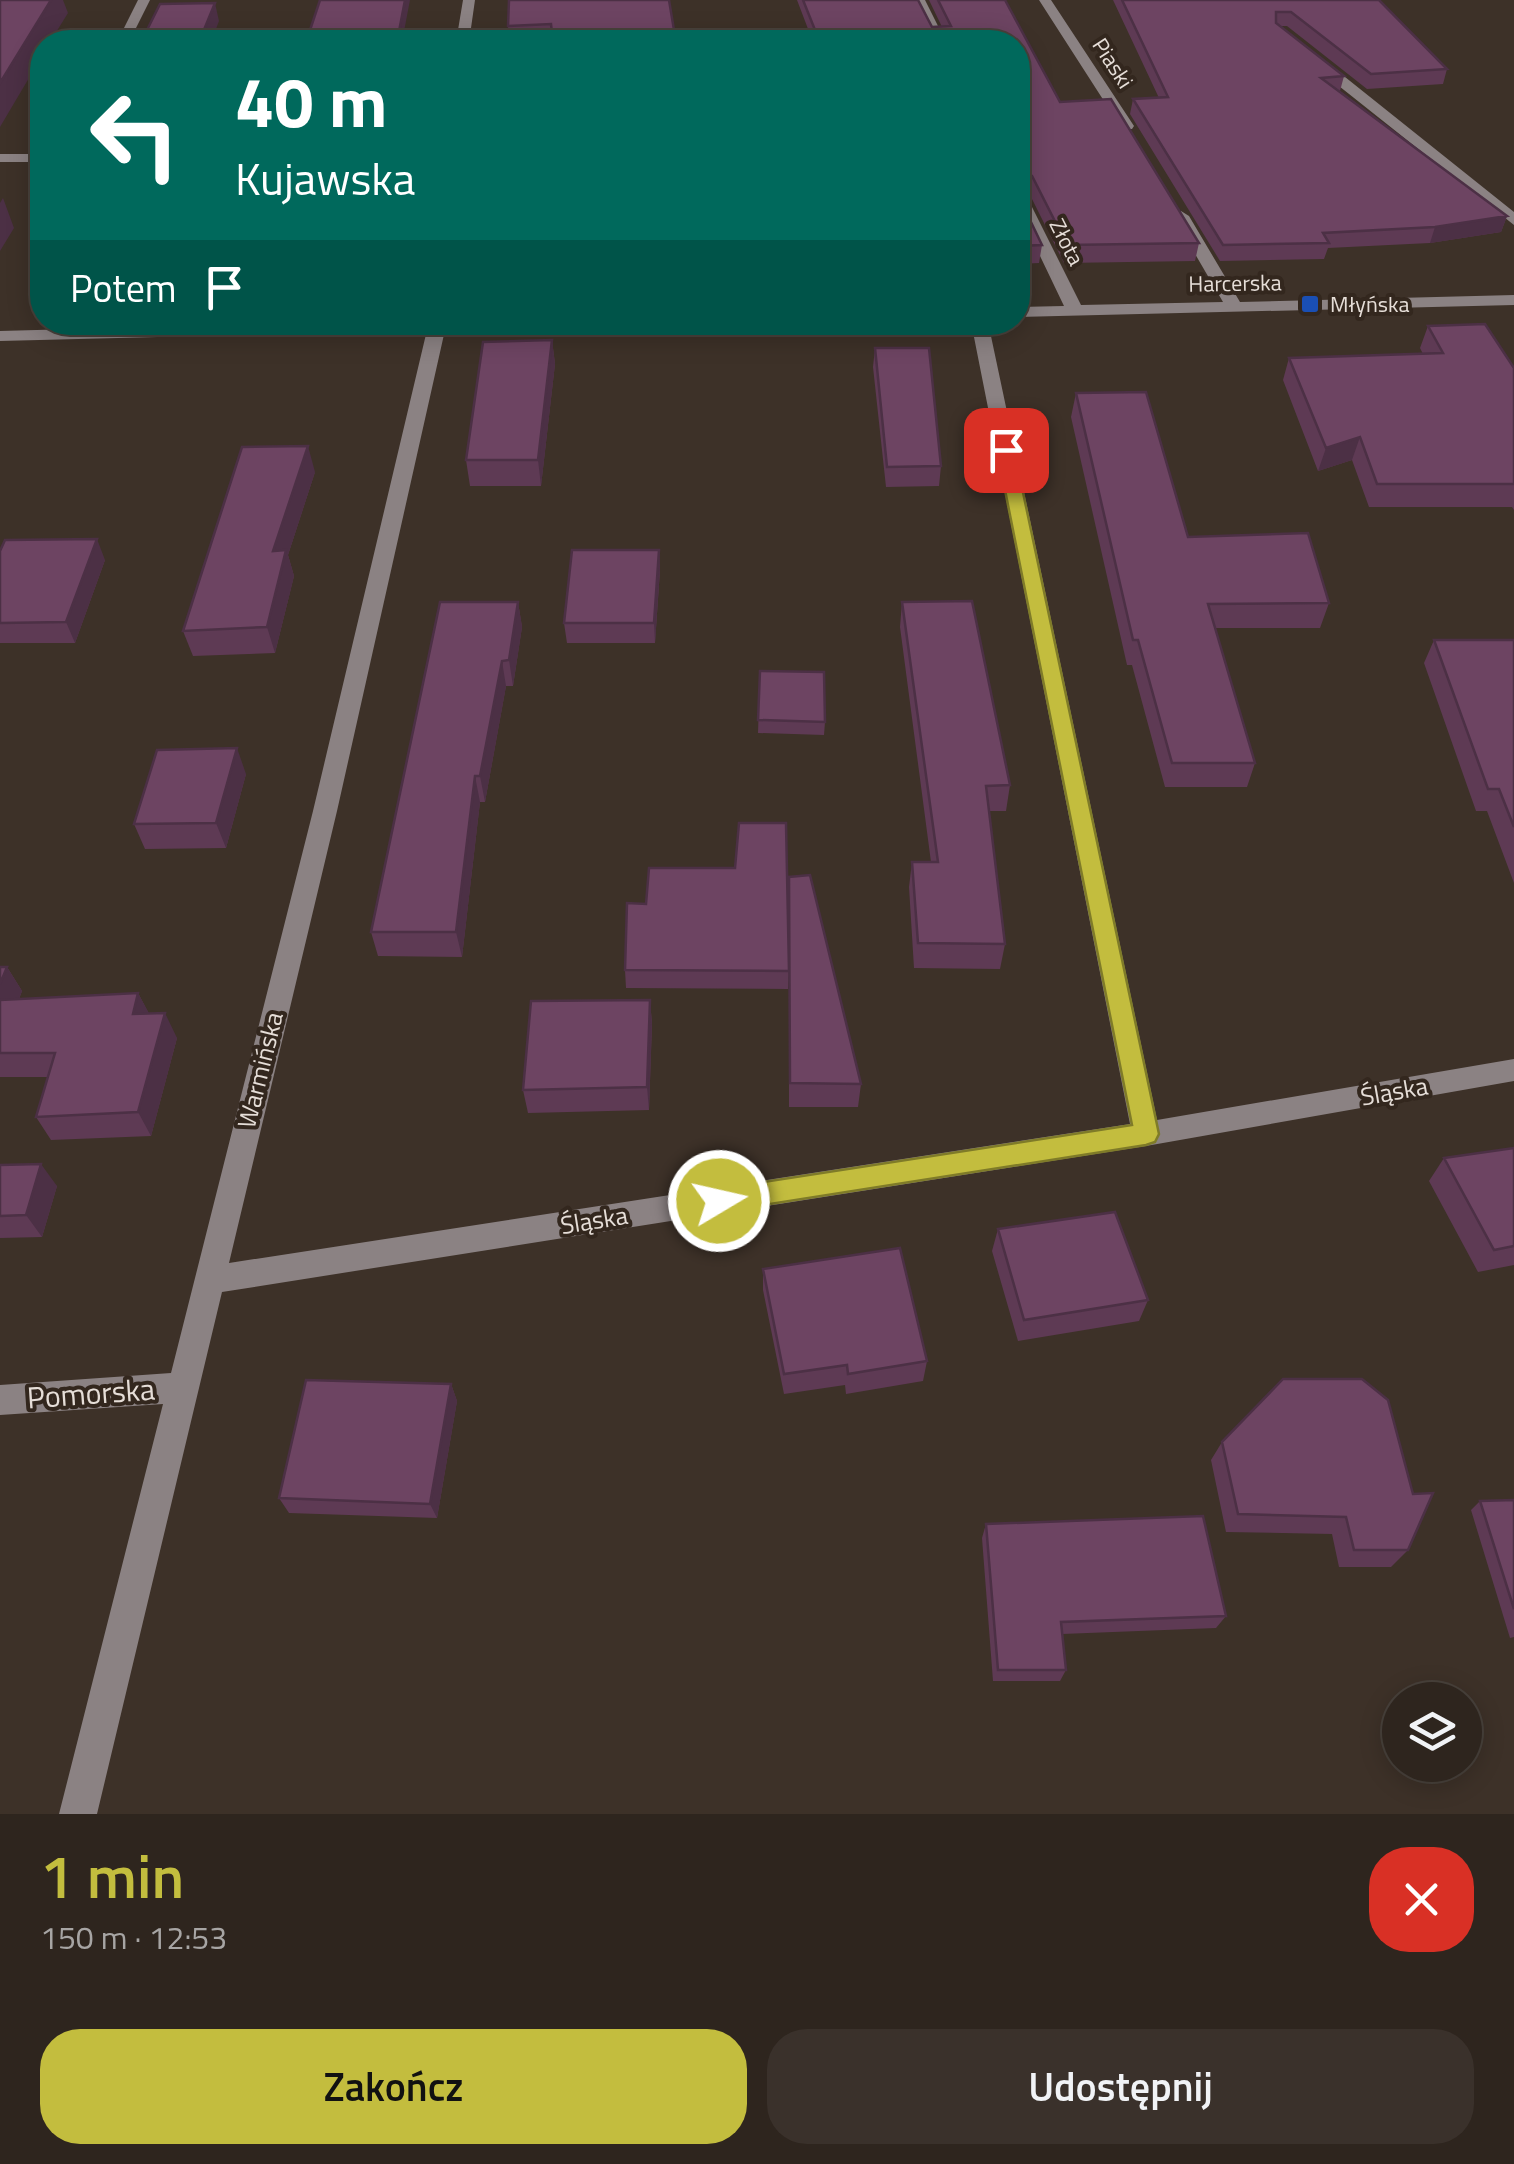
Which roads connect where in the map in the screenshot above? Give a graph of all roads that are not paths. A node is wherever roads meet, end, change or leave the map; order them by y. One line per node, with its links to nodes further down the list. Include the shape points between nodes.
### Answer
1 (144, 0): 5 (street)
2 (469, 0): 6 (street)
3 (919, 0): 7 (street)
4 (1045, 0): 9 (street, Piaski)
5 (129, 30)
6 (464, 30)
7 (934, 30)
8 (1296, 45): 14 (street)
9 (1132, 133)
10 (0, 158): 11 (street)
11 (30, 158)
12 (1172, 200): 16 (street)
13 (1030, 220): 17 (street, Złota)
14 (1514, 220)
15 (1514, 300): 16 (street, Harcerska)
16 (1234, 306): 17 (street, Harcerska)
17 (1074, 310): 18 (street, Harcerska)
18 (1030, 312)
19 (36, 335): 22 (street)
20 (435, 335): 25 (street, Warmińska, via 326,812)
21 (982, 335): 24 (street)
22 (0, 336)
23 (1514, 1070): 24 (street, Śląska)
24 (1146, 1134): 25 (street, Śląska)
25 (207, 1280): 26 (street, Warmińska)
26 (182, 1388): 27 (street, Pomorska); 28 (street, Warmińska)
27 (0, 1400)
28 (78, 1814)

